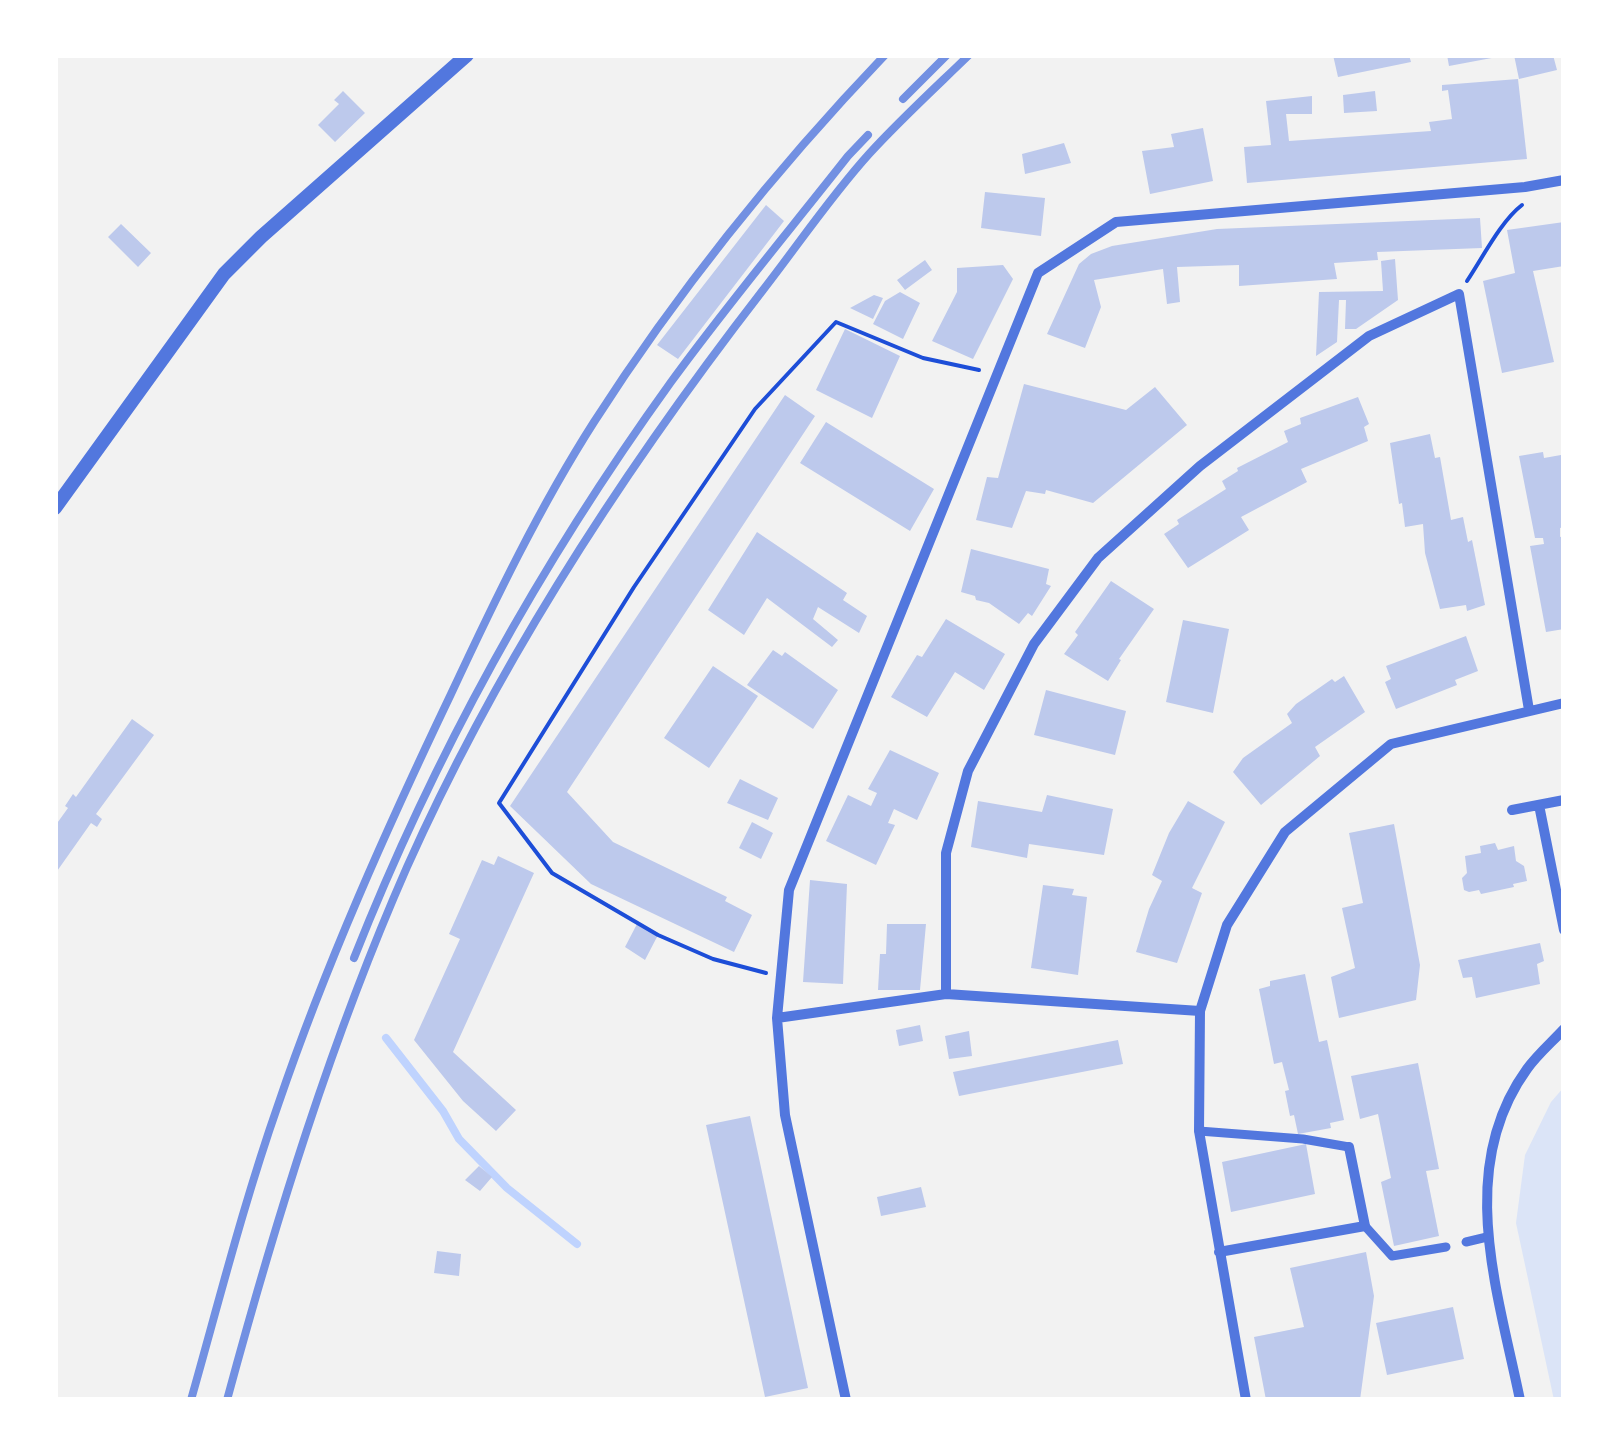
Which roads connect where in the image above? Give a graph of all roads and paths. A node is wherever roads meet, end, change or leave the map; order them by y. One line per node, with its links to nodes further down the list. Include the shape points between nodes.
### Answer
1 (467, 55): 6 (street, via 224,274)
2 (1564, 180): 3 (street)
3 (1525, 188): 4 (path, via 1526,202 1504,218); 5 (street, via 1116,222 1038,273)
4 (1459, 294): 8 (street); 14 (street, via 1369,336 1200,466 1098,558 1034,644 968,771 946,854)
5 (998, 374): 13 (street, via 789,890); 13 (path, via 923,358 836,322 755,409 499,803 552,873 658,935)
6 (56, 503)
7 (1564, 703): 8 (street)
8 (1530, 710): 15 (street, via 1390,744 1285,832 1227,925)
9 (1564, 800): 10 (street)
10 (1539, 805): 11 (street); 12 (street)
11 (1512, 810)
12 (1564, 930)
13 (781, 977): 16 (street)
14 (946, 994): 15 (street); 16 (street)
15 (1200, 1011): 18 (street)
16 (777, 1018): 25 (street, via 786,1115)
17 (1564, 1029): 21 (street, via 1527,1069 1505,1108 1490,1151)
18 (1199, 1132): 19 (street); 24 (street)
19 (1349, 1147): 20 (street)
20 (1365, 1226): 23 (street, via 1392,1256); 24 (street)
21 (1488, 1238): 22 (street); 27 (street)
22 (1466, 1242)
23 (1446, 1247)
24 (1219, 1252): 26 (street)
25 (846, 1400)
26 (1246, 1400)
27 (1520, 1400)

